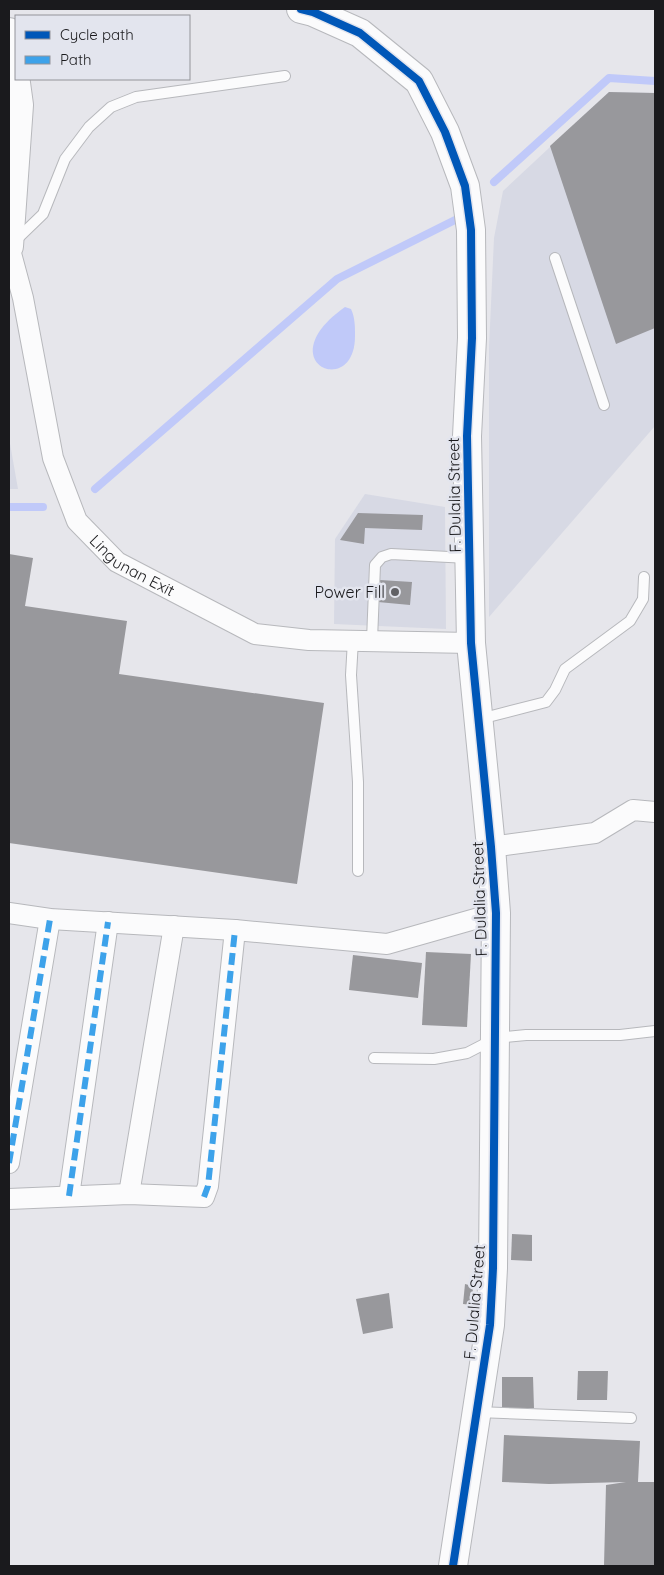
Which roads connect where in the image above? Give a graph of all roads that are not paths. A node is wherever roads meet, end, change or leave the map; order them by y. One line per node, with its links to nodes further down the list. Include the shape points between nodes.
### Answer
1 (301, 9): 10 (main road, F. Dulalia Street, via 360,33 419,81 445,132 465,186 471,230 472,338 467,436)
2 (9, 32): 3 (main road)
3 (15, 76)
4 (285, 76): 7 (lane, via 136,97 111,107 89,128 65,159 43,214)
5 (16, 80): 7 (main road, via 19,105)
6 (9, 239): 7 (main road)
7 (9, 246): 12 (street, Lingunan Exit, via 23,298 53,458 77,521 118,562 255,634 309,640)
8 (555, 258): 9 (lane)
9 (604, 405)
10 (469, 558): 12 (lane, via 391,554 382,557 375,565); 13 (main road, F. Dulalia Street)
11 (644, 577): 14 (lane, via 643,599 630,621 565,669 546,702)
12 (362, 640): 13 (street, Lingunan Exit); 17 (lane, via 351,675 358,782)
13 (471, 643): 14 (main road, F. Dulalia Street)
14 (479, 719): 16 (main road, F. Dulalia Street)
15 (655, 812): 16 (street, via 633,810 595,833)
16 (491, 848): 19 (main road, F. Dulalia Street)
17 (358, 872)
18 (9, 913): 20 (street)
19 (496, 913): 23 (street, via 387,944); 25 (main road, F. Dulalia Street)
20 (50, 919): 21 (street); 27 (street)
21 (108, 922): 22 (street); 29 (street)
22 (174, 926): 23 (street); 28 (street)
23 (234, 930): 28 (street, via 208,1186 204,1197)
24 (655, 1031): 25 (lane)
25 (496, 1038): 26 (lane, via 467,1053 434,1059); 31 (main road, F. Dulalia Street, via 490,1325)
26 (374, 1058)
27 (9, 1163)
28 (129, 1194): 29 (street)
29 (69, 1196): 30 (street)
30 (9, 1199)
31 (476, 1412): 32 (lane); 33 (main road, F. Dulalia Street)
32 (631, 1418)
33 (453, 1566)

